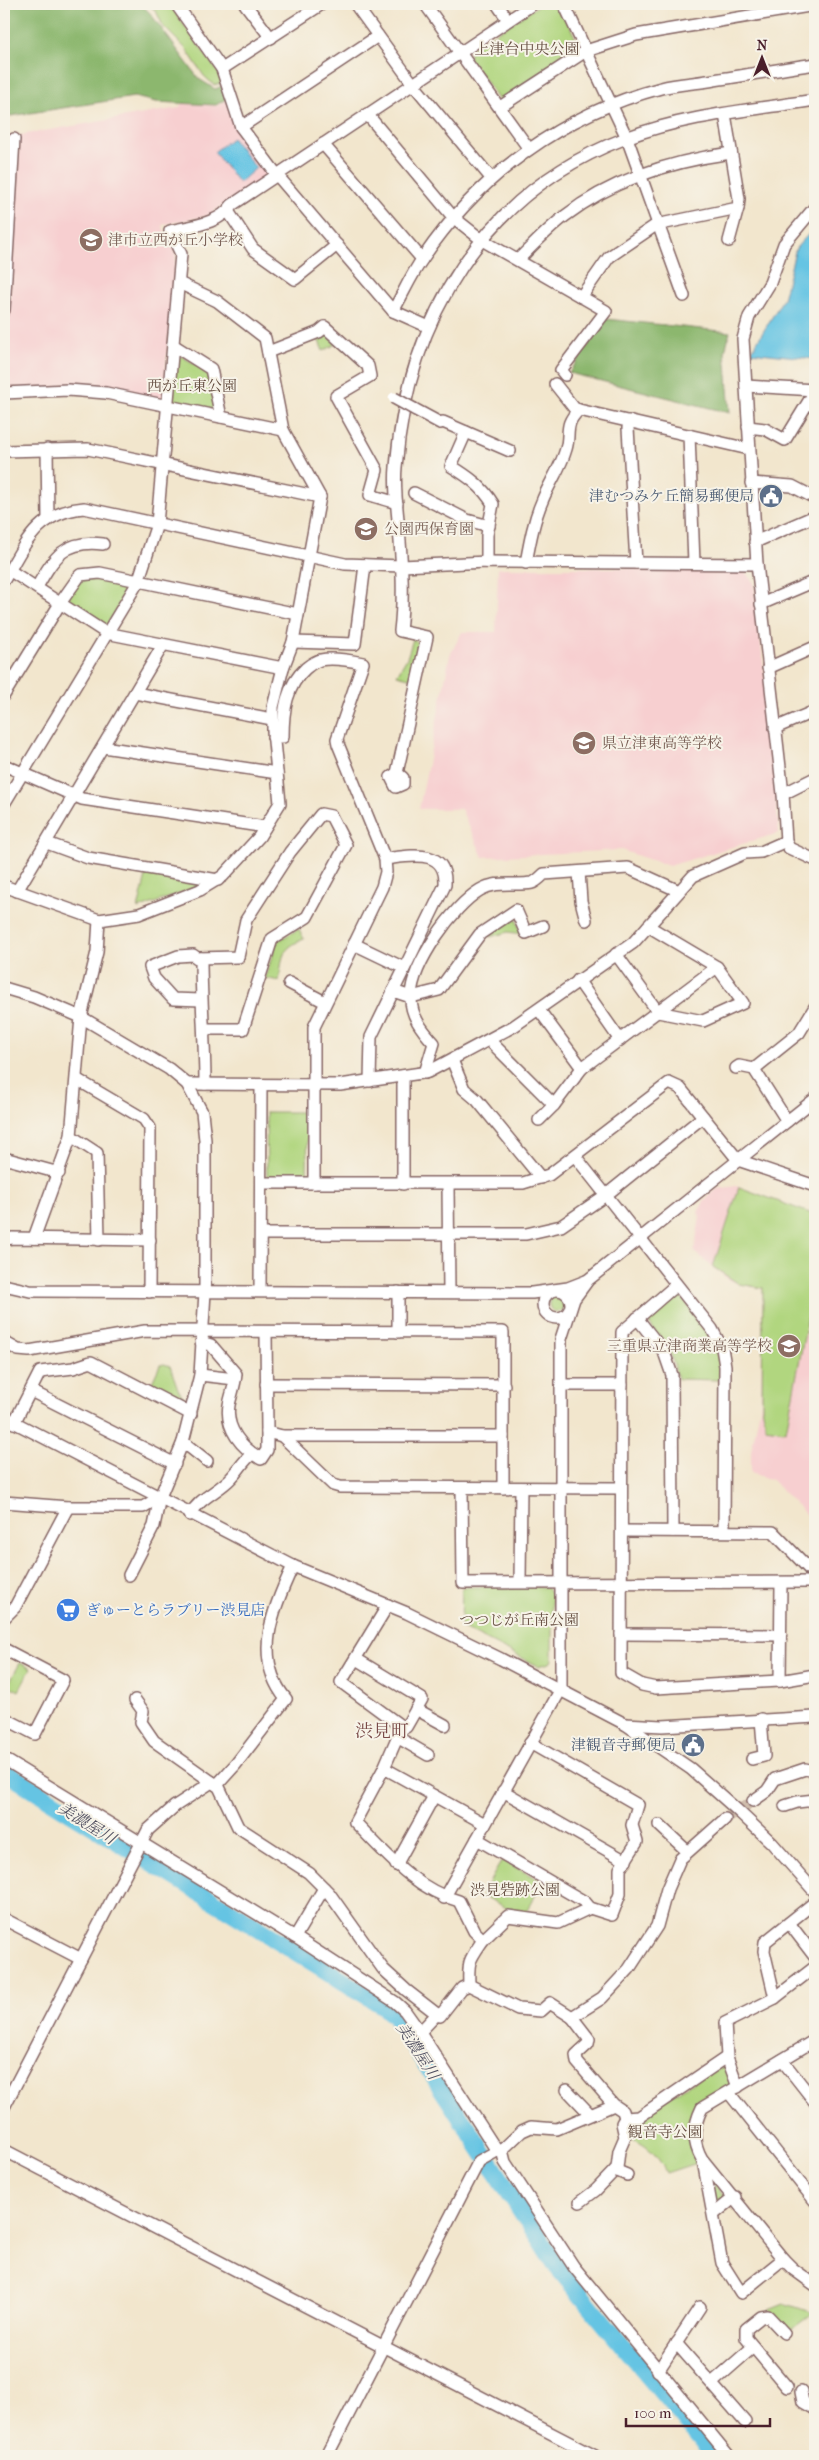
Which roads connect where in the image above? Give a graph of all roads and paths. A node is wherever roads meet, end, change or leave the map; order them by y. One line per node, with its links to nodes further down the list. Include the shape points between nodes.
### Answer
1 (176, 4): 16 (street)
2 (246, 4): 12 (street)
3 (322, 4): 12 (street)
4 (355, 4): 11 (street)
5 (425, 4): 14 (street)
6 (497, 4): 10 (street)
7 (533, 4): 10 (street)
8 (564, 4): 13 (street)
9 (815, 5): 13 (street, via 636,35)
10 (508, 20): 14 (street)
11 (378, 36): 17 (street); 23 (street)
12 (271, 38): 16 (street)
13 (586, 50): 19 (street); 20 (street)
14 (460, 52): 17 (street); 20 (street)
15 (815, 64): 19 (street, via 663,88)
16 (222, 70): 23 (street)
17 (413, 84): 21 (street); 31 (street)
18 (815, 100): 22 (street)
19 (610, 104): 25 (street); 27 (street, via 571,122)
20 (500, 108): 27 (street)
21 (367, 114): 26 (street); 35 (street)
22 (725, 114): 25 (street, via 678,122); 28 (street)
23 (241, 127): 29 (street)
24 (14, 138): 42 (street)
25 (626, 138): 30 (street); 37 (street, via 583,158 537,187)
26 (323, 144): 29 (street); 40 (street)
27 (529, 149): 31 (street)
28 (731, 153): 30 (street, via 690,159); 32 (street)
29 (277, 175): 34 (street, via 232,204); 39 (street)
30 (640, 175): 36 (street); 41 (street, via 564,216)
31 (491, 178): 35 (street)
32 (738, 208): 36 (street); 38 (street)
33 (815, 208): 53 (street, via 784,244 770,283 749,317 743,338)
34 (228, 211): 39 (street, via 253,249 295,279); 43 (street, via 209,222 170,231 181,254)
35 (453, 217): 37 (street); 40 (street)
36 (656, 225): 44 (street); 45 (street, via 609,257)
37 (482, 240): 41 (street); 48 (street, via 450,285)
38 (729, 242)
39 (337, 245): 47 (street)
40 (422, 259): 47 (street)
41 (518, 260): 45 (street)
42 (5, 278): 46 (street)
43 (179, 283): 49 (street); 50 (street, via 217,302 266,338)
44 (684, 296)
45 (581, 297): 51 (street, via 606,310 561,370)
46 (4, 310)
47 (393, 311): 48 (street)
48 (429, 327): 56 (street)
49 (173, 345): 57 (street); 59 (street, via 211,369)
50 (268, 352): 62 (street); 74 (street, via 325,327 368,366 370,376 336,396 380,470 370,495)
51 (565, 375)
52 (556, 384): 58 (street)
53 (746, 386): 54 (street); 61 (street)
54 (815, 390): 61 (street, via 785,440 765,429)
55 (4, 394): 57 (street, via 83,391)
56 (399, 400): 63 (street, bridge, via 440,423); 74 (street)
57 (168, 406): 59 (street); 69 (street)
58 (579, 410): 60 (street); 83 (street, via 571,418 567,447 533,526)
59 (221, 417): 62 (street)
60 (629, 421): 64 (street); 84 (street)
61 (748, 428): 66 (street)
62 (283, 430): 72 (street)
63 (466, 432): 68 (street); 78 (street, via 451,466 484,489 493,504)
64 (689, 435): 66 (street); 85 (street)
65 (47, 449): 67 (street); 69 (street, via 88,449); 76 (street)
66 (749, 449): 70 (street)
67 (4, 451)
68 (510, 451)
69 (162, 463): 72 (street); 77 (street)
70 (751, 483): 73 (street, via 792,486); 79 (street)
71 (414, 493): 78 (street, via 467,520)
72 (320, 497): 81 (street)
73 (815, 498)
74 (396, 503): 88 (street)
75 (815, 516): 79 (street)
76 (48, 520): 77 (street, via 72,509 84,508); 89 (street, via 34,530)
77 (157, 524): 81 (street); 91 (street)
78 (489, 526): 82 (street)
79 (755, 542): 86 (street)
80 (103, 544): 92 (street, via 77,544 60,552)
81 (310, 557): 87 (street); 95 (street)
82 (487, 562): 83 (street); 88 (street)
83 (526, 562): 84 (street)
84 (636, 563): 85 (street)
85 (694, 563): 86 (street)
86 (757, 564): 94 (street)
87 (365, 565): 88 (street); 97 (street, via 355,644)
88 (402, 566): 112 (street, via 400,632 427,637)
89 (7, 571): 92 (street)
90 (815, 581): 94 (street)
91 (138, 582): 93 (street, via 95,573 80,575); 95 (street); 96 (street)
92 (37, 587): 93 (street)
93 (60, 602): 96 (street); 103 (street)
94 (761, 604): 101 (street)
95 (298, 614): 97 (street)
96 (106, 633): 98 (street); 110 (street)
97 (293, 642): 100 (street)
98 (163, 645): 100 (street); 102 (street)
99 (815, 648): 101 (street)
100 (283, 668): 105 (street)
101 (768, 668): 106 (street)
102 (135, 693): 105 (street); 108 (street)
103 (4, 695)
104 (815, 711): 106 (street)
105 (272, 719): 107 (street)
106 (775, 728): 114 (street)
107 (273, 737): 111 (street); 120 (street, via 283,737 284,714 291,685 307,668 318,660 363,663 337,739)
108 (103, 747): 111 (street); 115 (street)
109 (4, 765): 110 (street)
110 (22, 773): 115 (street); 116 (street)
111 (277, 773): 117 (street, via 280,803)
112 (398, 773)
113 (815, 778): 114 (street)
114 (783, 794): 118 (street)
115 (75, 795): 117 (street, via 82,799); 119 (street)
116 (4, 804)
117 (266, 827): 123 (street)
118 (786, 841): 121 (street, via 789,848); 126 (street, via 761,852 745,853 693,876)
119 (47, 843): 123 (street, via 88,858); 125 (street)
120 (385, 860): 131 (street, via 385,882); 135 (street, via 427,856 439,864 445,874 442,892)
121 (815, 860)
122 (579, 872): 126 (street, via 628,868); 128 (street); 140 (street, via 544,874 534,883 496,883 479,890 439,931 418,966)
123 (218, 880): 127 (street, via 139,914)
124 (4, 886): 125 (street)
125 (17, 891): 127 (street)
126 (679, 891): 130 (street)
127 (99, 920): 146 (street, via 97,952)
128 (586, 920)
129 (543, 926): 140 (street, via 526,933 516,910 480,934 439,990)
130 (648, 926): 132 (street, via 633,943); 134 (street)
131 (354, 944): 135 (street); 142 (street)
132 (616, 954): 136 (street); 145 (street)
133 (201, 958): 141 (street); 141 (street, via 178,956 150,967 154,978 173,999); 147 (street, via 238,957 246,920 290,852 321,814 331,816 346,845 307,917 272,939 243,1029)
134 (717, 967): 145 (street); 145 (street, via 742,1003 703,1021)
135 (404, 968): 139 (street)
136 (578, 980): 144 (street); 149 (street)
137 (289, 983): 142 (street)
138 (4, 988): 146 (street)
139 (393, 991): 140 (street); 157 (street, via 372,1037)
140 (411, 997): 154 (street, via 419,1025 434,1043)
141 (201, 1000): 147 (street)
142 (326, 1002): 161 (street, via 314,1031)
143 (815, 1007): 153 (street, via 799,1033)
144 (539, 1010): 148 (street); 151 (street)
145 (658, 1012): 149 (street)
146 (81, 1017): 156 (street); 158 (street, via 169,1069)
147 (205, 1029): 159 (street)
148 (489, 1040): 150 (street); 163 (street)
149 (620, 1040): 151 (street)
150 (452, 1060): 154 (street); 172 (street, via 464,1089)
151 (582, 1068): 163 (street)
152 (736, 1068): 153 (street)
153 (754, 1069): 166 (street)
154 (425, 1073): 155 (street)
155 (403, 1076): 157 (street); 175 (street)
156 (78, 1080): 167 (street); 185 (street, via 144,1119 150,1128)
157 (370, 1081): 161 (street)
158 (187, 1084): 159 (street); 192 (street, via 202,1112 205,1140)
159 (205, 1084): 160 (street)
160 (261, 1085): 161 (street); 173 (street)
161 (313, 1085): 174 (street)
162 (815, 1099): 166 (street)
163 (554, 1105): 165 (street)
164 (703, 1117): 168 (street, via 680,1088 669,1083); 170 (street); 178 (street)
165 (538, 1120)
166 (787, 1121): 170 (street)
167 (71, 1136): 171 (street); 184 (street, via 97,1152)
168 (575, 1156): 172 (street); 178 (street)
169 (4, 1158): 171 (street)
170 (738, 1160): 177 (street); 182 (street)
171 (59, 1173): 181 (street)
172 (541, 1178): 176 (street, via 522,1183)
173 (261, 1183): 174 (street); 179 (street)
174 (314, 1183): 175 (street)
175 (403, 1184): 176 (street)
176 (448, 1184): 180 (street)
177 (815, 1186)
178 (606, 1195): 180 (street, via 561,1226 526,1234); 182 (street)
179 (261, 1234): 180 (street); 190 (street)
180 (449, 1236): 194 (street)
181 (34, 1238): 183 (street); 184 (street)
182 (640, 1238): 186 (street); 188 (street)
183 (4, 1240)
184 (99, 1240): 185 (street)
185 (150, 1240): 191 (street)
186 (588, 1280): 189 (street); 196 (street)
187 (4, 1285): 191 (street, via 30,1291)
188 (676, 1285): 198 (street); 231 (street, via 712,1329 724,1358)
189 (555, 1290): 195 (street); 196 (street, via 569,1296); 197 (street, via 545,1296)
190 (260, 1291): 192 (street); 193 (street)
191 (149, 1292): 192 (street)
192 (205, 1292): 201 (street)
193 (398, 1292): 194 (street); 200 (street)
194 (448, 1292): 195 (street)
195 (519, 1292): 197 (street)
196 (570, 1309): 197 (street, via 559,1317); 202 (street)
197 (545, 1311): 202 (street)
198 (638, 1318): 208 (street, via 622,1332); 230 (street, via 664,1352 672,1375)
199 (266, 1332): 200 (street); 201 (street); 206 (street)
200 (398, 1332): 209 (street, via 504,1332)
201 (202, 1336): 203 (street, via 132,1332 29,1351 18,1350); 204 (street); 205 (street, via 236,1374)
202 (561, 1339): 207 (street)
203 (4, 1342)
204 (200, 1375): 205 (street); 211 (street)
205 (235, 1379): 217 (street, via 229,1406 230,1423 237,1438)
206 (266, 1384): 209 (street); 213 (street)
207 (561, 1384): 208 (street); 223 (street)
208 (622, 1384): 224 (street)
209 (504, 1385): 215 (street)
210 (31, 1391): 211 (street, via 40,1372 91,1362); 212 (street); 219 (street)
211 (191, 1414): 216 (street)
212 (9, 1420): 225 (street)
213 (267, 1432): 214 (street); 217 (street, via 267,1450 261,1459)
214 (282, 1436): 215 (street); 220 (street, via 336,1486)
215 (503, 1436): 221 (street)
216 (183, 1442): 218 (street); 219 (street)
217 (252, 1454): 228 (street, via 224,1484 196,1503)
218 (207, 1461)
219 (175, 1464): 225 (street)
220 (462, 1488): 221 (street); 235 (street, via 463,1583)
221 (503, 1488): 222 (street)
222 (521, 1488): 223 (street); 235 (street)
223 (562, 1488): 224 (street); 238 (street)
224 (621, 1488): 229 (street)
225 (160, 1497): 227 (street, via 143,1507); 228 (street); 233 (street, via 154,1526)
226 (4, 1502): 227 (street)
227 (68, 1507): 241 (street, via 15,1607)
228 (190, 1515): 232 (street)
229 (622, 1531): 230 (street); 236 (street)
230 (673, 1531): 231 (street)
231 (724, 1531): 234 (street, via 773,1532)
232 (293, 1566): 240 (street); 263 (street, via 277,1600 267,1641 275,1682 286,1699 236,1764)
233 (129, 1575)
234 (815, 1575)
235 (520, 1582): 238 (street)
236 (621, 1582): 238 (street); 239 (street); 242 (street)
237 (815, 1582): 239 (street)
238 (561, 1583): 248 (street)
239 (781, 1583): 243 (street)
240 (388, 1605): 245 (street); 248 (street)
241 (4, 1618)
242 (621, 1634): 243 (street); 247 (street, via 621,1673 647,1687)
243 (780, 1635): 247 (street)
244 (4, 1649): 252 (street, via 63,1680 34,1734)
245 (356, 1659): 250 (street, via 422,1699); 256 (street, via 341,1682 398,1724)
246 (815, 1675): 247 (street)
247 (780, 1681)
248 (561, 1689): 254 (street); 257 (street)
249 (135, 1700): 263 (street, via 143,1711 141,1722 154,1741)
250 (416, 1709): 255 (street); 256 (street)
251 (815, 1717): 253 (street)
252 (4, 1718)
253 (761, 1719): 254 (street, via 662,1726); 260 (street, via 764,1756)
254 (625, 1724): 278 (street, via 691,1769 772,1843)
255 (445, 1725)
256 (399, 1733): 258 (street); 261 (street)
257 (530, 1742): 264 (street); 275 (street, via 638,1805 632,1825 637,1842)
258 (428, 1755)
259 (4, 1759): 273 (street)
260 (752, 1759)
261 (384, 1768): 265 (street); 276 (street, via 355,1822)
262 (815, 1771): 267 (street, via 804,1769 775,1780)
263 (215, 1783): 273 (street, via 176,1806 148,1830); 277 (street, via 238,1827 309,1873)
264 (503, 1791): 270 (street); 275 (street)
265 (434, 1796): 270 (street); 276 (street)
266 (815, 1800): 268 (street)
267 (753, 1801)
268 (785, 1806)
269 (724, 1819): 274 (street)
270 (484, 1824): 272 (street)
271 (659, 1825): 274 (street)
272 (477, 1839): 279 (street); 281 (street, via 585,1902)
273 (142, 1844): 284 (street); 287 (street)
274 (687, 1851): 292 (street, via 675,1869 657,1926 629,1969 602,1998)
275 (626, 1861): 281 (street, via 620,1869 620,1894 612,1916)
276 (396, 1865): 279 (street)
277 (324, 1888): 284 (street); 291 (street, via 383,1969)
278 (815, 1892)
279 (444, 1898): 285 (street, via 459,1902 474,1931)
280 (815, 1902): 283 (street)
281 (590, 1908): 285 (street, via 558,1923 508,1916)
282 (4, 1919): 287 (street)
283 (789, 1923): 286 (street); 290 (street, via 765,1942 764,1951)
284 (295, 1937): 293 (street, via 384,1993 405,2011)
285 (483, 1940): 289 (street, via 468,1964)
286 (815, 1957)
287 (82, 1959): 301 (street)
288 (815, 1967): 290 (street)
289 (469, 1985): 291 (street, via 462,1988 440,2016); 292 (street, via 521,2010 541,2012 550,2003)
290 (775, 1998): 295 (street, via 725,2023)
291 (437, 2014): 293 (street)
292 (572, 2017): 300 (street, via 589,2040 576,2054 577,2062)
293 (420, 2032): 305 (street)
294 (815, 2040): 296 (street)
295 (727, 2057): 298 (street); 303 (street, via 639,2117)
296 (782, 2060): 298 (street); 299 (street)
297 (567, 2090): 302 (street)
298 (733, 2090): 306 (street, via 702,2108 696,2120 695,2144); 310 (street)
299 (815, 2102)
300 (614, 2105): 302 (street); 303 (street, via 623,2111)
301 (4, 2107)
302 (590, 2114): 305 (street, via 557,2128 531,2127)
303 (625, 2118): 307 (street, via 622,2123 625,2137)
304 (4, 2150): 319 (street)
305 (499, 2150): 319 (street, via 479,2162); 320 (street, via 574,2267)
306 (702, 2159): 309 (street); 312 (street)
307 (615, 2170): 308 (street); 311 (street)
308 (626, 2176)
309 (735, 2198): 312 (street); 313 (street)
310 (815, 2201)
311 (580, 2202)
312 (714, 2214): 313 (street, via 722,2263 740,2293)
313 (783, 2259): 314 (street)
314 (815, 2285)
315 (700, 2307): 317 (street)
316 (784, 2334): 318 (street, via 768,2316 760,2317 746,2329 746,2338)
317 (676, 2343): 320 (street); 321 (street)
318 (753, 2346): 321 (street); 322 (street)
319 (384, 2347): 326 (street); 327 (street)
320 (658, 2371): 328 (street)
321 (712, 2384): 325 (street)
322 (787, 2387)
323 (801, 2392): 324 (street, via 803,2402)
324 (815, 2409)
325 (745, 2422)
326 (327, 2456)
327 (595, 2456)
328 (729, 2456)

